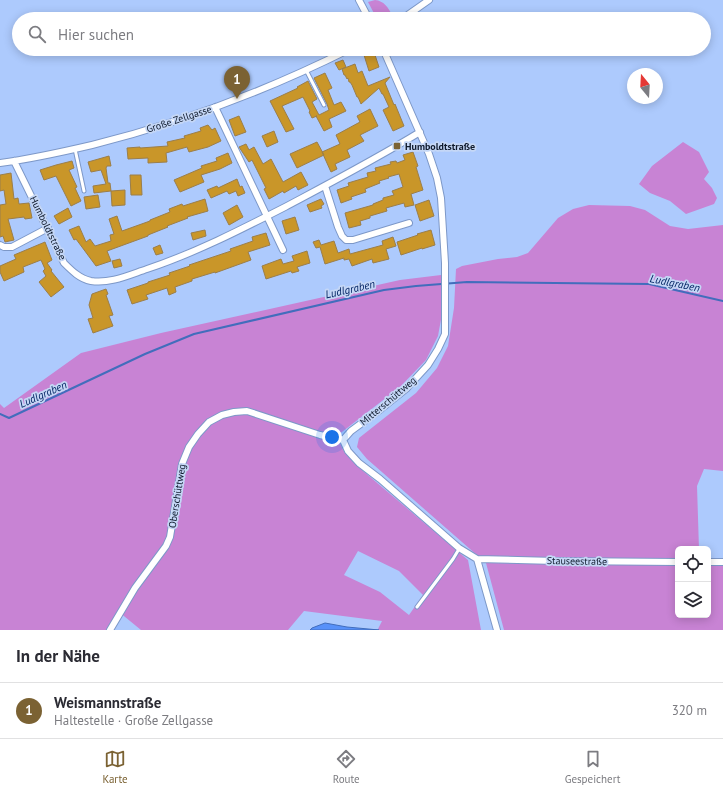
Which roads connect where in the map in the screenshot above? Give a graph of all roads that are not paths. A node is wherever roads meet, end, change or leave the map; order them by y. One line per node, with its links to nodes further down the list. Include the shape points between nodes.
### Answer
1 (359, 0): 3 (street)
2 (429, 0): 4 (street)
3 (365, 12)
4 (412, 12)
5 (335, 56): 7 (street, Große Zellgasse)
6 (385, 56): 10 (street, Mitterschüttweg)
7 (306, 70): 8 (lane); 9 (street, Große Zellgasse)
8 (324, 105)
9 (215, 107): 11 (street, Große Zellgasse, via 158,127); 16 (street)
10 (420, 132): 14 (street, Humboldtstraße); 21 (street, Mitterschüttweg, via 437,178 441,198 445,334 428,365 406,389 351,431)
11 (75, 149): 12 (street, Große Zellgasse); 15 (lane)
12 (14, 161): 13 (street, Große Zellgasse); 18 (street, Humboldtstraße)
13 (0, 163)
14 (324, 186): 16 (street, Humboldtstraße); 17 (street, via 338,227 346,240)
15 (84, 190)
16 (267, 216): 18 (street, Humboldtstraße, via 164,263 117,279 102,281 90,281 75,274 64,263); 20 (street)
17 (409, 223)
18 (48, 228): 19 (street, via 12,247)
19 (0, 245)
20 (283, 250)
21 (344, 440): 22 (street, via 348,452 358,463); 28 (street, Oberschüttweg, via 320,435 247,411 228,413 209,422 189,446 182,464 170,538 135,588)
22 (459, 548): 23 (street); 27 (lane)
23 (476, 559): 24 (street, Stauseestraße); 29 (street)
24 (675, 562)
25 (711, 562): 26 (street)
26 (723, 562)
27 (417, 607)
28 (110, 630)
29 (497, 630)

